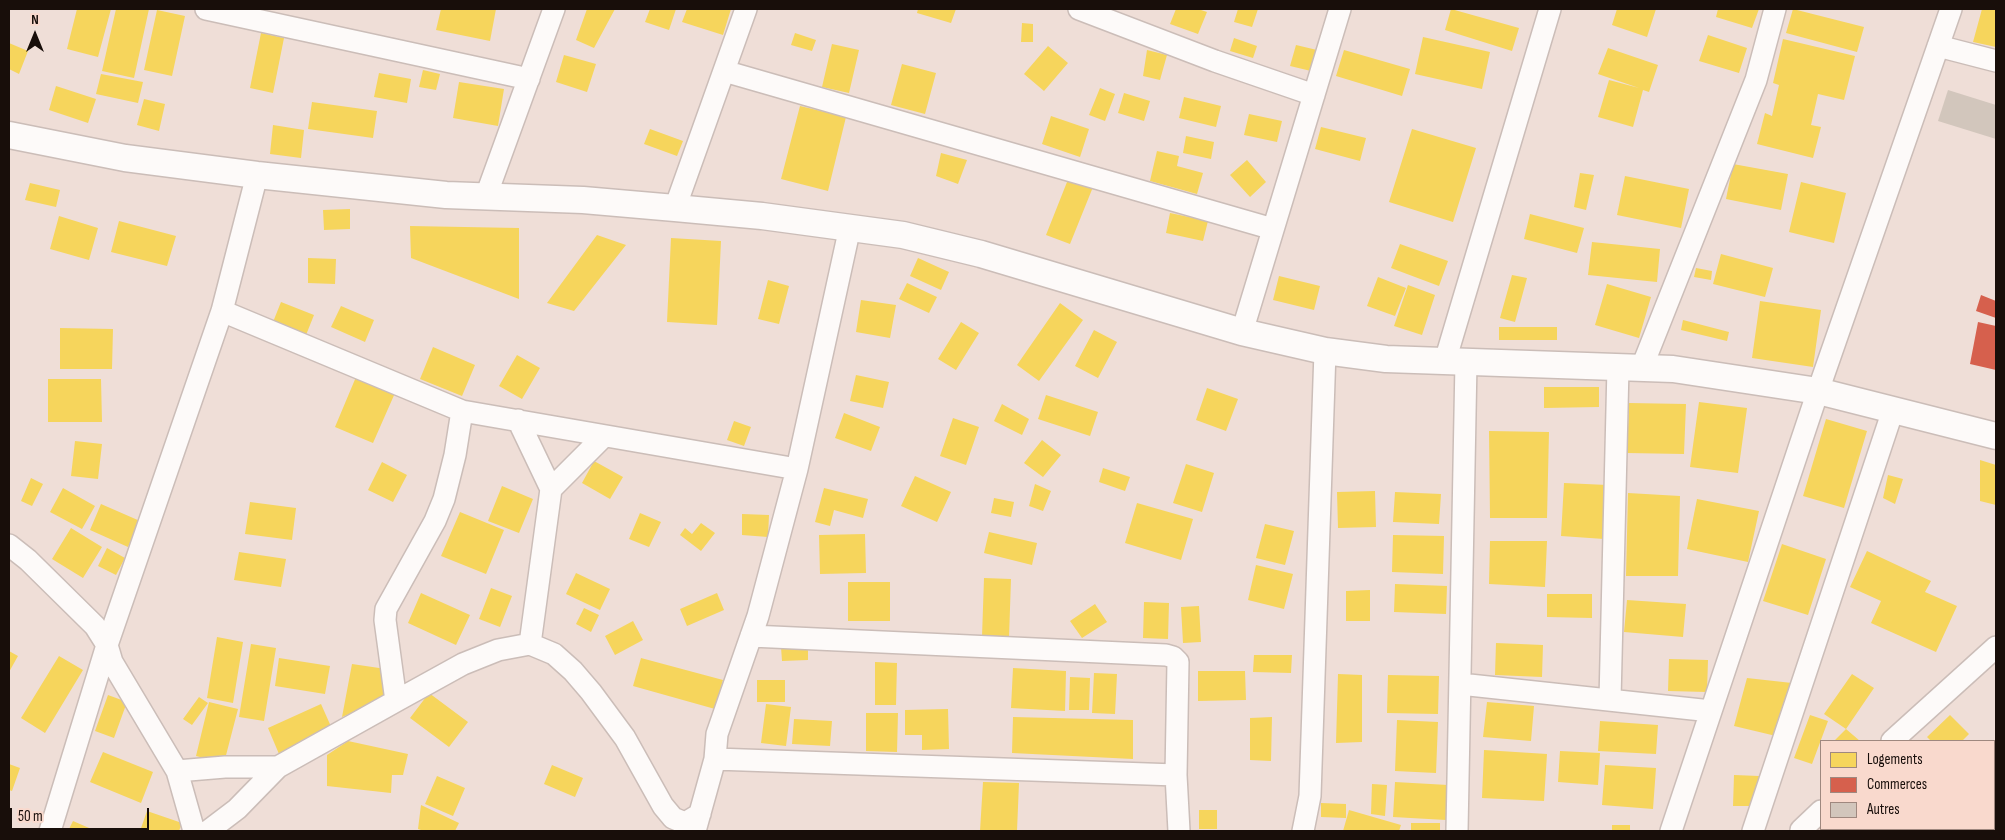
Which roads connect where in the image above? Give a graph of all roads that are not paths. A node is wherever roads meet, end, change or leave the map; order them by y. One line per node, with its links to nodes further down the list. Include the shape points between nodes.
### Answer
1 (206, 9): 12 (street)
2 (554, 9): 12 (street)
3 (746, 9): 11 (street)
4 (1079, 9): 13 (street)
5 (1340, 9): 13 (street)
6 (1550, 9): 23 (street)
7 (1775, 9): 24 (street, via 1756,80)
8 (1950, 9): 9 (street)
9 (1938, 46): 10 (street); 25 (street)
10 (1996, 61)
11 (724, 71): 17 (street); 19 (street)
12 (528, 79): 16 (street)
13 (1314, 95): 19 (street)
14 (9, 135): 15 (main road, via 126,158)
15 (257, 175): 16 (main road); 20 (street)
16 (486, 196): 17 (main road)
17 (675, 208): 18 (main road)
18 (850, 227): 21 (main road, via 903,235 981,254); 31 (street)
19 (1273, 229): 21 (street)
20 (222, 311): 27 (street); 36 (street)
21 (1242, 332): 22 (main road)
22 (1325, 351): 23 (main road, via 1386,359); 53 (street, via 1310,796)
23 (1455, 361): 24 (main road); 38 (street)
24 (1630, 367): 25 (main road, via 1673,368); 39 (street)
25 (1818, 391): 26 (main road); 41 (street)
26 (1893, 410): 29 (main road); 56 (street)
27 (462, 411): 28 (street); 40 (street, via 456,455 444,499 386,609)
28 (518, 420): 30 (street); 32 (street)
29 (1996, 436)
30 (603, 437): 31 (street); 32 (street)
31 (797, 469): 34 (street)
32 (551, 490): 35 (street)
33 (9, 545): 36 (street, via 95,626)
34 (751, 636): 43 (street, via 717,734); 46 (street, via 1166,655 1178,662)
35 (530, 644): 40 (street, via 498,650 462,664); 48 (street, via 554,654 573,671 625,738 673,818 685,823)
36 (107, 645): 45 (street, via 112,662); 49 (street)
37 (1995, 653): 42 (street, via 1965,673)
38 (1460, 684): 39 (street); 54 (street)
39 (1610, 700): 41 (street)
40 (396, 701): 44 (street)
41 (1711, 711): 55 (street)
42 (1893, 740)
43 (716, 759): 46 (street); 48 (street)
44 (278, 767): 45 (street); 51 (street, via 237,809)
45 (177, 771): 50 (street)
46 (1176, 775): 52 (street)
47 (1820, 812): 57 (street)
48 (698, 822)
49 (50, 831)
50 (194, 831)
51 (208, 831)
52 (1179, 831)
53 (1303, 831)
54 (1457, 831)
55 (1671, 831)
56 (1753, 831)
57 (1802, 831)

